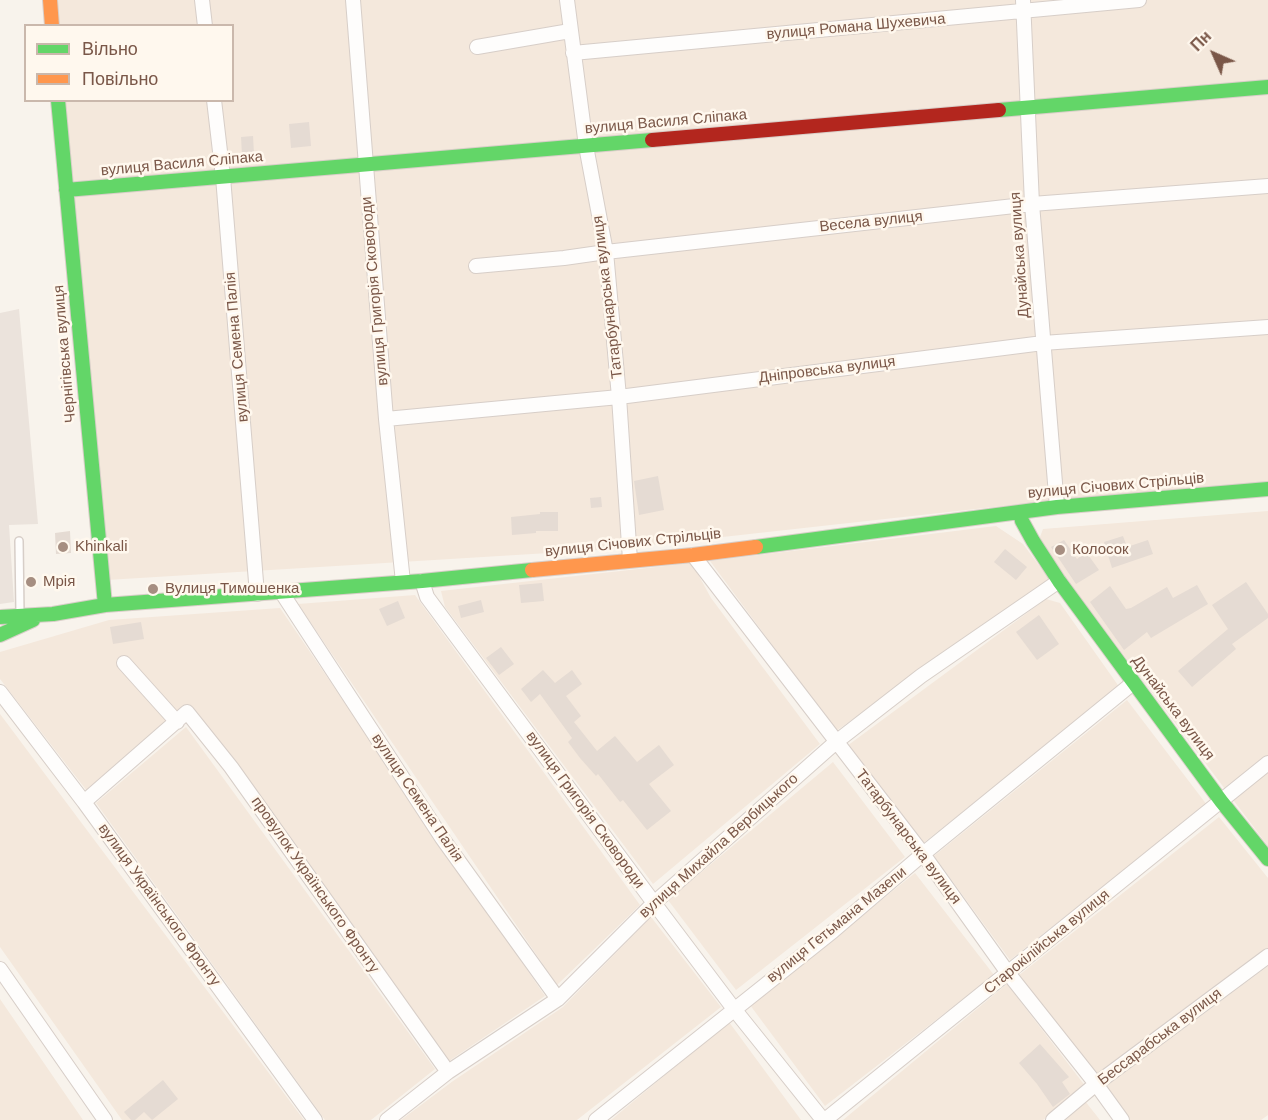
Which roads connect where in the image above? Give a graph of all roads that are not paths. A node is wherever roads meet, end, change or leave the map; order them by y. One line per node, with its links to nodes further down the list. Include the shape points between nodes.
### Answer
1 (50, 0): 7 (street)
2 (202, 0): 8 (street)
3 (353, 0): 17 (street, вулиця Григорія Сковороди)
4 (567, 0): 9 (street, Татарбунарська вулиця)
5 (1139, 0): 6 (street, вулиця Романа Шухевича)
6 (1024, 6): 11 (street, вулиця Романа Шухевича); 15 (street, Дунайська вулиця)
7 (52, 24)
8 (205, 24)
9 (570, 31): 10 (street); 11 (street, Татарбунарська вулиця)
10 (477, 47)
11 (573, 53): 16 (street, Татарбунарська вулиця)
12 (1268, 87): 15 (street, вулиця Василя Сліпака)
13 (58, 102): 20 (street, Чернігівська вулиця)
14 (214, 102): 18 (street, вулиця Семена Палія)
15 (1028, 107): 16 (street, вулиця Василя Сліпака); 21 (street, Дунайська вулиця)
16 (586, 146): 17 (street, вулиця Василя Сліпака); 22 (street, Татарбунарська вулиця)
17 (365, 165): 18 (street, вулиця Василя Сліпака); 27 (street, вулиця Григорія Сковороди)
18 (223, 177): 20 (street, вулиця Василя Сліпака); 38 (street, вулиця Семена Палія)
19 (1268, 186): 21 (street, Весела вулиця)
20 (66, 190): 39 (street, Чернігівська вулиця)
21 (1032, 204): 22 (street, Весела вулиця); 25 (street, Дунайська вулиця)
22 (606, 252): 23 (street, Весела вулиця); 26 (street, Татарбунарська вулиця)
23 (476, 266)
24 (1268, 327): 25 (street, Дніпровська вулиця)
25 (1043, 343): 26 (street, Дніпровська вулиця); 29 (street, Дунайська вулиця)
26 (619, 397): 27 (street, Дніпровська вулиця); 33 (street, Татарбунарська вулиця)
27 (386, 419): 36 (street, вулиця Григорія Сковороди)
28 (1268, 489): 29 (street, вулиця Січових Стрільців)
29 (1057, 507): 30 (street, вулиця Січових Стрільців)
30 (1020, 512): 32 (street, вулиця Січових Стрільців); 35 (street, Дунайська вулиця)
31 (19, 541): 41 (lane)
32 (693, 555): 33 (street, вулиця Січових Стрільців); 48 (street, Татарбунарська вулиця)
33 (630, 560): 34 (street, вулиця Січових Стрільців)
34 (422, 581): 36 (street, вулиця Січових Стрільців); 54 (street, вулиця Григорія Сковороди, via 427,597)
35 (1059, 581): 45 (street, Дунайська вулиця); 48 (street, вулиця Михайла Вербицького, via 937,665)
36 (403, 582): 37 (street, вулиця Січових Стрільців)
37 (282, 592): 38 (street, вулиця Січових Стрільців); 58 (street, вулиця Семена Палія, via 442,838)
38 (257, 594): 39 (street, вулиця Січових Стрільців)
39 (105, 605): 40 (street, вулиця Січових Стрільців)
40 (53, 615): 41 (street, вулиця Січових Стрільців); 43 (street, via 22,623)
41 (20, 616): 42 (street, вулиця Січових Стрільців)
42 (0, 617)
43 (0, 635)
44 (123, 663): 47 (street)
45 (1133, 683): 50 (street, Дунайська вулиця); 52 (street, вулиця Гетьмана Мазепи)
46 (0, 692): 51 (street, вулиця Українського Фронту)
47 (177, 722): 51 (street); 60 (street, провулок Українського Фронту, via 187,712 231,767)
48 (836, 742): 52 (street, Татарбунарська вулиця); 54 (street, вулиця Михайла Вербицького)
49 (1268, 763): 50 (street, Старокілійська вулиця)
50 (1221, 801): 53 (street, Дунайська вулиця); 57 (street, Старокілійська вулиця)
51 (84, 802): 63 (street, вулиця Українського Фронту)
52 (923, 854): 57 (street, Татарбунарська вулиця); 59 (street, вулиця Гетьмана Мазепи)
53 (1268, 859)
54 (654, 903): 58 (street, вулиця Михайла Вербицького); 59 (street, вулиця Григорія Сковороди)
55 (1268, 956): 61 (street, Бессарабська вулиця)
56 (0, 969): 62 (street)
57 (1008, 973): 61 (street, Татарбунарська вулиця); 66 (street, Старокілійська вулиця)
58 (558, 999): 60 (street, вулиця Михайла Вербицького)
59 (734, 1009): 65 (street, вулиця Гетьмана Мазепи); 66 (street, вулиця Григорія Сковороди)
60 (448, 1072): 64 (street, вулиця Михайла Вербицького)
61 (1096, 1084): 67 (street, Бессарабська вулиця); 68 (street, Татарбунарська вулиця)
62 (105, 1120)
63 (315, 1120)
64 (387, 1120)
65 (596, 1120)
66 (824, 1120)
67 (1053, 1120)
68 (1122, 1120)

